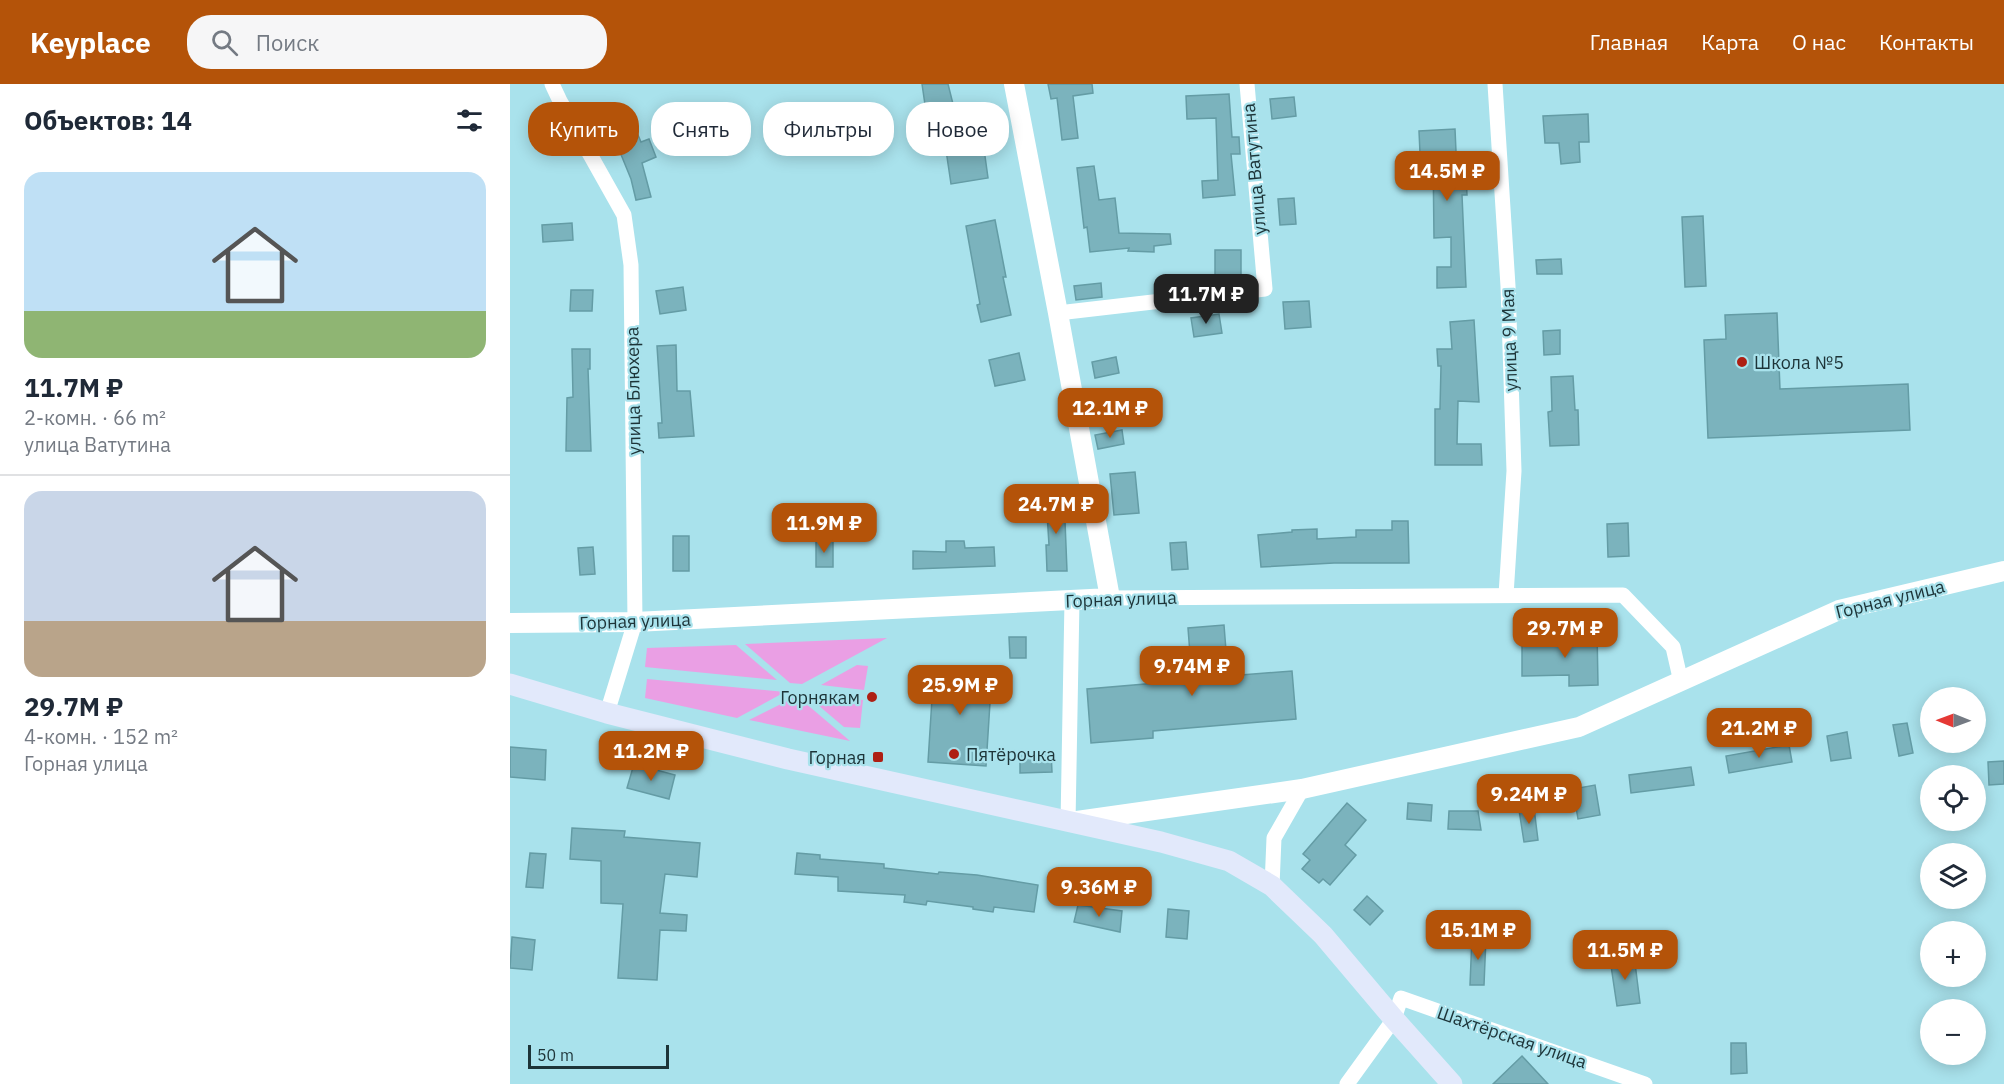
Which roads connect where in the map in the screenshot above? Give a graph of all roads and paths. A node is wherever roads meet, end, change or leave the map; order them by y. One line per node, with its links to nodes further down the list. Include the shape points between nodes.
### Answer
1 (552, 84): 10 (street, улица Блюхера, via 624,215 631,265)
2 (1014, 84): 5 (street)
3 (1247, 84): 5 (street, улица Ватутина, via 1265,289)
4 (1496, 84): 7 (street, улица 9 Мая, via 1514,471)
5 (1058, 313): 8 (street)
6 (2004, 571): 12 (street, Горная улица, via 1839,610)
7 (1506, 595): 8 (street, Горная улица); 12 (street, Горная улица, via 1623,595 1673,647)
8 (1110, 598): 9 (street, Горная улица)
9 (1072, 600): 10 (street, Горная улица); 16 (street)
10 (635, 622): 11 (street, Горная улица); 14 (street, улица Блюхера)
11 (510, 623)
12 (1682, 682): 15 (street, Горная улица, via 1579,727)
13 (510, 684): 14 (main road, Горная улица)
14 (607, 713): 16 (main road, Горная улица)
15 (1302, 789): 16 (street, Горная улица); 17 (street, via 1274,838)
16 (1068, 823): 17 (main road, via 1229,861)
17 (1272, 886): 18 (main road, via 1323,935)
18 (1394, 1019): 19 (street); 20 (main road); 21 (street, Шахтёрская улица, via 1401,998)
19 (1347, 1084)
20 (1452, 1084)
21 (1645, 1084)

